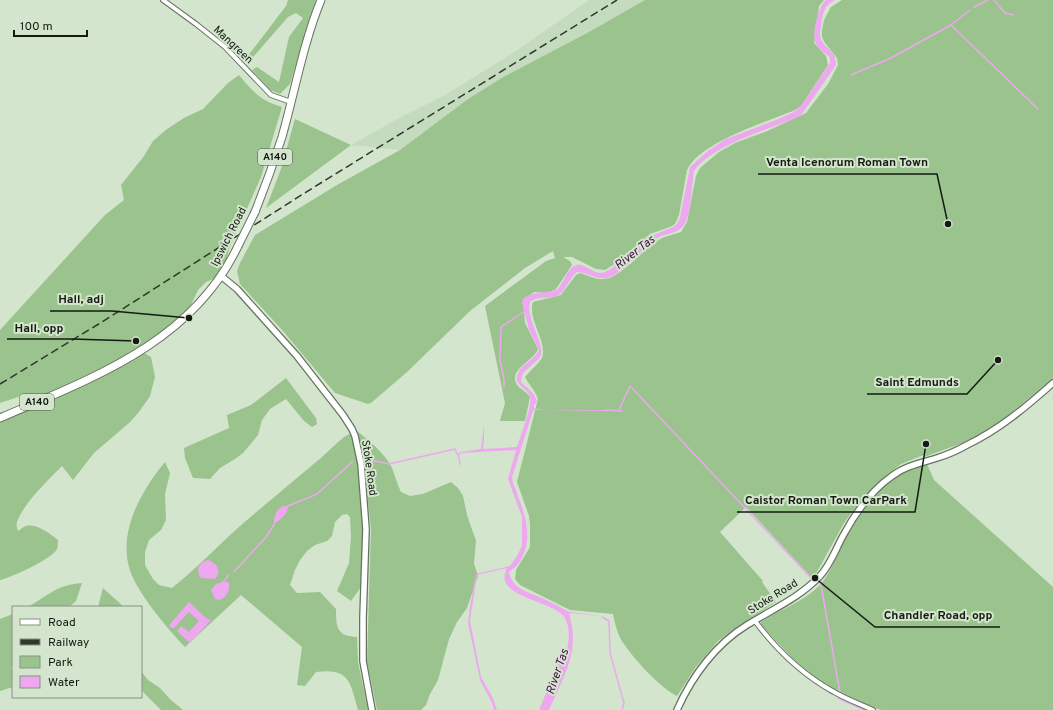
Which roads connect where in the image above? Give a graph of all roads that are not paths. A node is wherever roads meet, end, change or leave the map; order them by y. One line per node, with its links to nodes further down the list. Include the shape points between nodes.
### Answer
1 (162, 0): 3 (street, Mangreen, via 225,47 271,95)
2 (322, 0): 3 (highway, Ipswich Road / A140, via 306,42)
3 (291, 102): 4 (highway, Ipswich Road / A140, bridge, via 274,160 254,212)
4 (222, 276): 6 (highway, Ipswich Road / A140, via 179,323 143,350 95,376); 8 (street, Stoke Road, via 237,289 297,356 343,415 355,436 361,464 366,529 363,661)
5 (1053, 383): 7 (street, Stoke Road, via 995,430 967,445 900,470 890,477 862,506 821,574 804,591)
6 (0, 418)
7 (755, 621): 9 (street, Stoke Road, via 728,639 711,656 695,676); 10 (street, via 786,655 817,682)
8 (372, 710)
9 (677, 710)
10 (873, 710)

